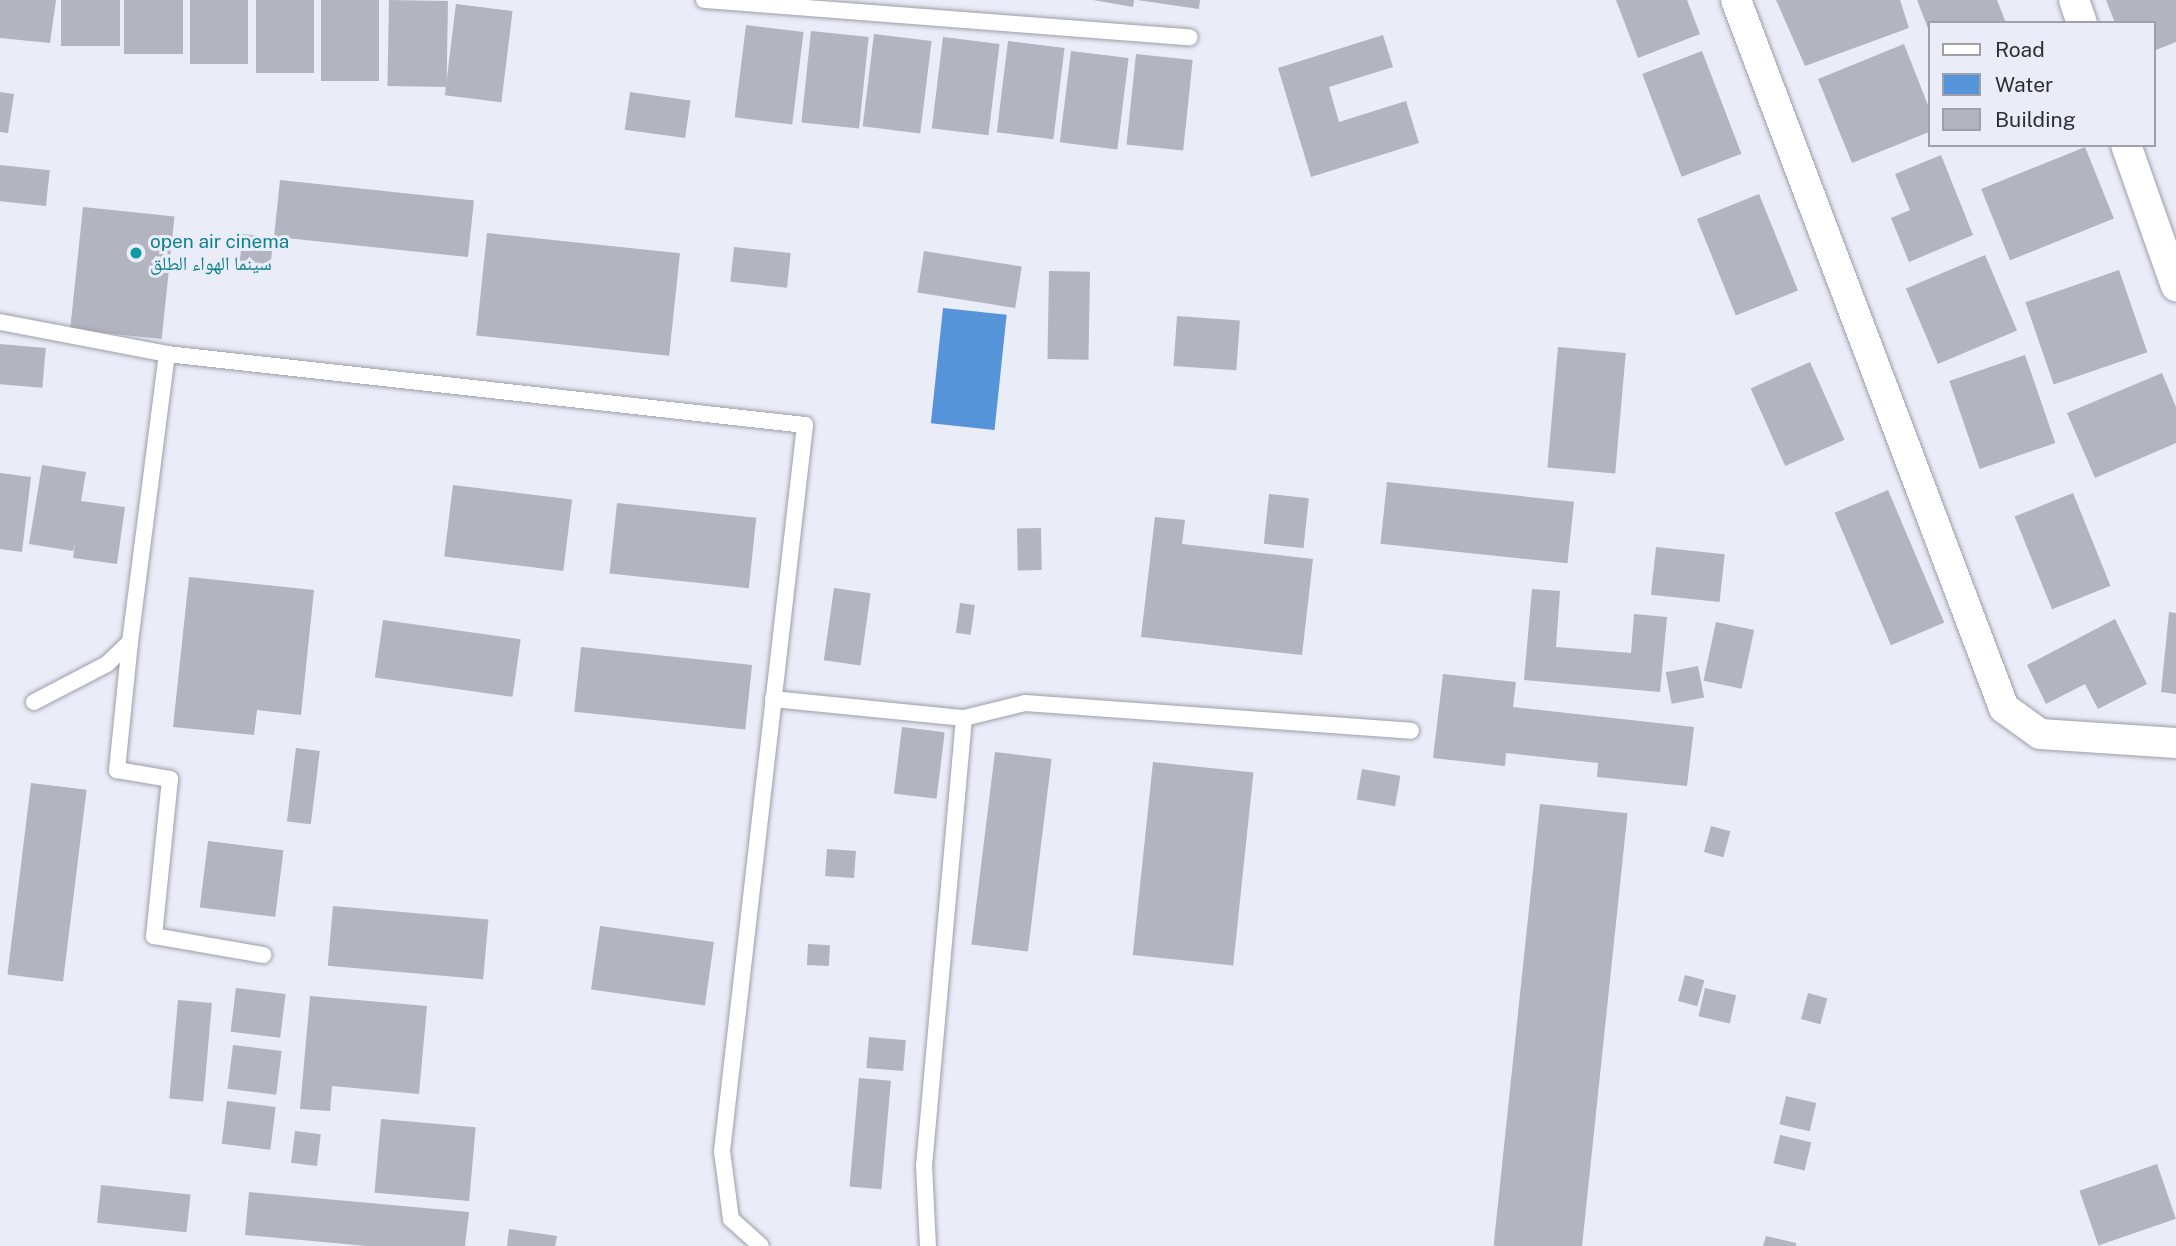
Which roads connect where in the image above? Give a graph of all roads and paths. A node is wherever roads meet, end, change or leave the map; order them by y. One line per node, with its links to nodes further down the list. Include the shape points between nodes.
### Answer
1 (704, 0): 5 (lane)
2 (1736, 0): 15 (street, via 2004,708 2040,734)
3 (2074, 0): 4 (street)
4 (2081, 21)
5 (1190, 37)
6 (2127, 147): 7 (street)
7 (2176, 286)
8 (0, 322): 9 (lane)
9 (167, 354): 10 (lane); 11 (lane, via 805,425)
10 (130, 642): 12 (lane, via 107,664); 16 (lane, via 117,770 170,779 154,936)
11 (773, 699): 13 (lane); 17 (lane, via 722,1151 732,1219)
12 (34, 702)
13 (964, 718): 14 (lane, via 1025,703); 18 (lane, via 924,1165)
14 (1411, 731)
15 (2176, 743)
16 (263, 955)
17 (761, 1246)
18 (928, 1246)

